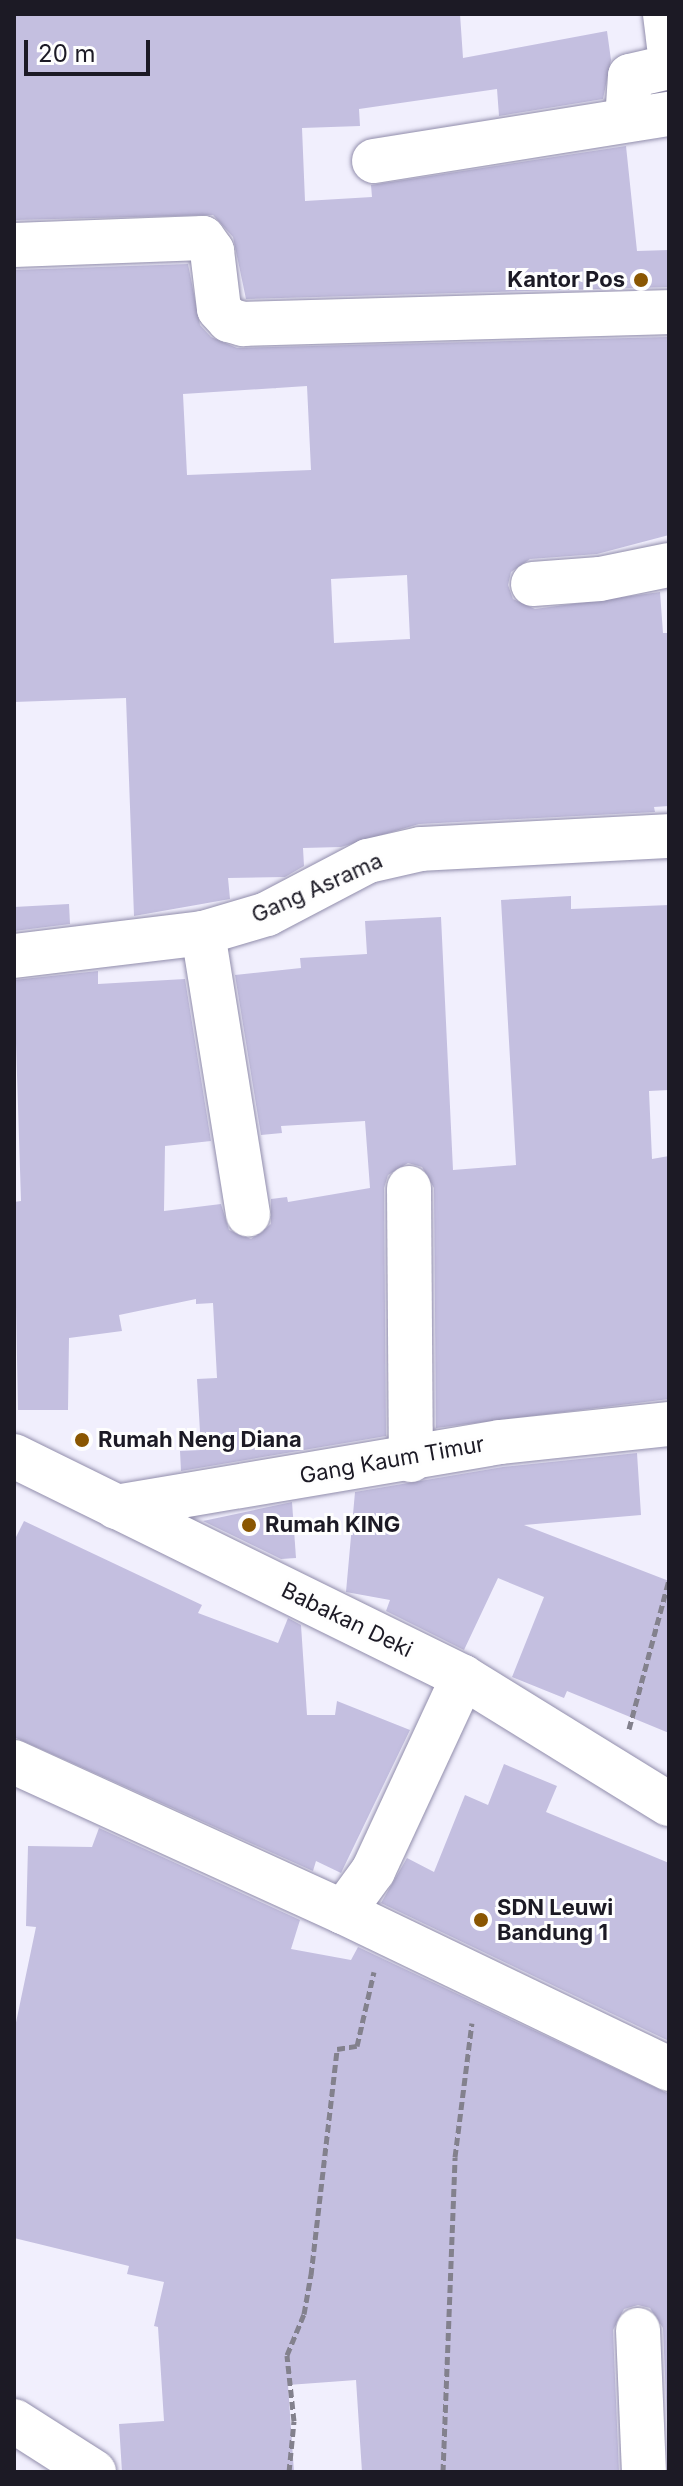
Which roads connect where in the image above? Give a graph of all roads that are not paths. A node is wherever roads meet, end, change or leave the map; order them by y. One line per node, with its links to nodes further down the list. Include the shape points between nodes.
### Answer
1 (665, 14): 2 (street)
2 (669, 46)
3 (669, 67): 5 (street, via 630,76)
4 (669, 114): 5 (street)
5 (627, 120): 6 (street)
6 (374, 161)
7 (14, 245): 8 (street, via 203,238 212,251 219,309 229,320 243,324)
8 (669, 312)
9 (669, 565): 10 (street, via 600,579)
10 (533, 584)
11 (669, 836): 12 (street, Gang Asrama, via 421,849 368,861 267,914)
12 (203, 933): 13 (street, Gang Asrama); 15 (street)
13 (14, 956)
14 (409, 1188): 18 (street)
15 (248, 1214)
16 (669, 1424): 18 (street, Gang Kaum Timur, via 500,1442)
17 (14, 1456): 19 (street, Babakan Deki)
18 (411, 1460): 19 (street, Gang Kaum Timur)
19 (116, 1507): 20 (street, Babakan Deki)
20 (463, 1677): 22 (street, Babakan Deki); 23 (street, via 373,1871)
21 (14, 1762): 23 (street)
22 (669, 1804)
23 (343, 1912): 24 (street)
24 (669, 2069)
25 (638, 2330): 28 (street)
26 (14, 2421): 27 (street)
27 (94, 2472)
28 (644, 2472)

